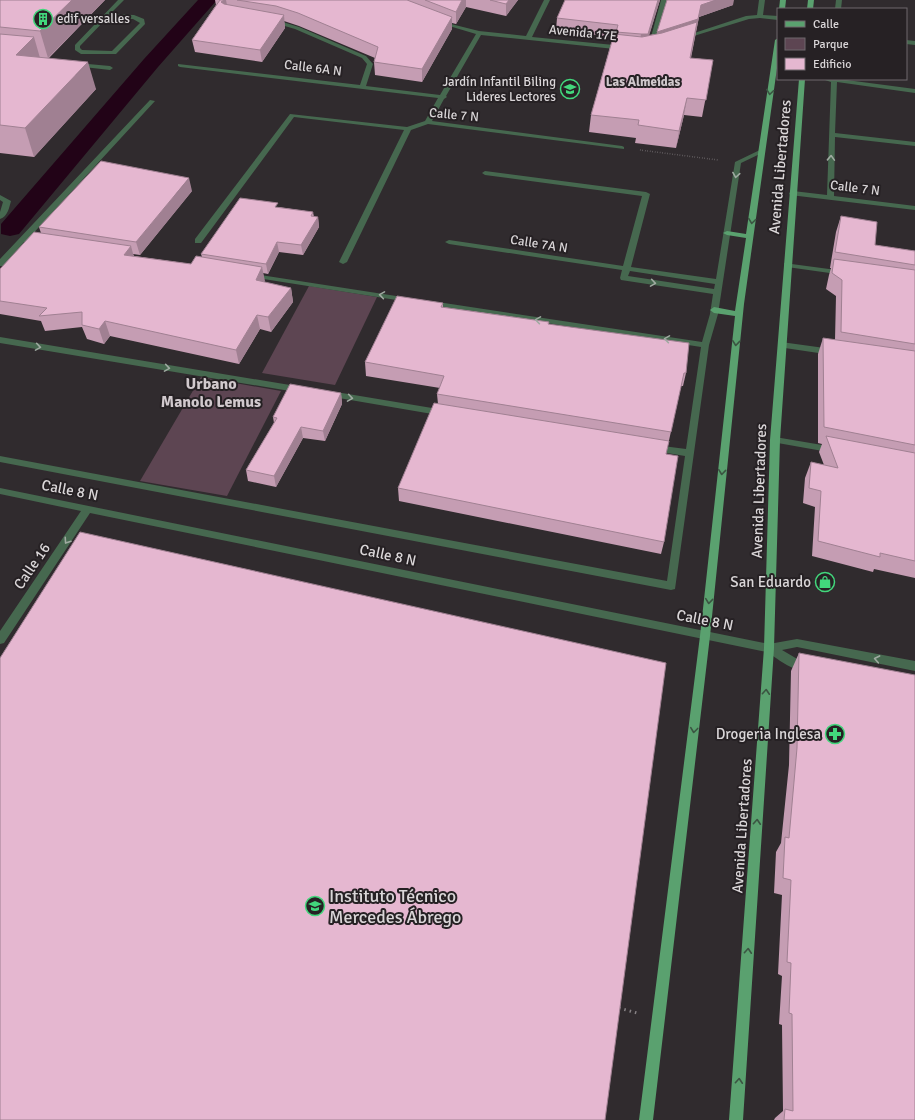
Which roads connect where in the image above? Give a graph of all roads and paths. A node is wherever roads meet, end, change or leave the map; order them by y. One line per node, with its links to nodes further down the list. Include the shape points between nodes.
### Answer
1 (122, 0): 5 (street)
2 (547, 0): 11 (street)
3 (664, 0): 13 (street, via 647,49)
4 (762, 0): 6 (street)
5 (107, 16): 5 (street, via 134,17 143,23 114,53 81,52 77,49 77,46)
6 (760, 16): 8 (street); 12 (street, via 748,17)
7 (431, 18): 10 (street, Avenida 17E)
8 (777, 18)
9 (267, 20): 21 (street, via 297,28 364,57 370,64)
10 (479, 33): 11 (street, Avenida 17E); 23 (street)
11 (528, 39): 15 (street, Avenida 17E)
12 (672, 42)
13 (657, 47)
14 (777, 47): 30 (main road, Avenida Libertadores, one-way to 30)
15 (632, 49)
16 (72, 64): 18 (street)
17 (180, 64): 21 (street, Calle 6A N)
18 (110, 68)
19 (802, 80): 33 (main road, Avenida Libertadores)
20 (834, 80): 22 (street); 27 (street)
21 (363, 86): 23 (street, Calle 6A N)
22 (915, 91)
23 (444, 97): 25 (street)
24 (152, 101): 40 (street)
25 (428, 122): 26 (street, Calle 7 N); 29 (street, Calle 7 N)
26 (408, 129): 41 (street, via 292,115); 44 (street, Calle 7 N)
27 (832, 134): 28 (street); 35 (street, one-way to 27)
28 (915, 144)
29 (622, 148): 31 (path)
30 (762, 151): 31 (street, Avenida Libertadores); 39 (main road, Avenida Libertadores, one-way to 39)
31 (738, 162): 38 (street, one-way to 38)
32 (485, 173): 47 (street, via 646,194)
33 (793, 193): 35 (street, Calle 7 N); 46 (main road, Avenida Libertadores)
34 (0, 197): 37 (street, via 7,201 5,211)
35 (830, 197): 36 (street, Calle 7 N)
36 (915, 208)
37 (0, 217)
38 (727, 233): 39 (main road); 50 (street)
39 (750, 237): 53 (main road, Avenida Libertadores)
40 (23, 240): 43 (street); 45 (street)
41 (198, 241)
42 (449, 242): 47 (street, Calle 7A N)
43 (46, 244)
44 (343, 262)
45 (0, 264)
46 (786, 264): 49 (street); 56 (main road, Avenida Libertadores)
47 (626, 269): 50 (street, Calle 7A N); 51 (street, one-way to 51, via 624,278)
48 (245, 274): 55 (street, one-way to 48)
49 (854, 275)
50 (719, 282): 51 (street)
51 (717, 292): 52 (street)
52 (714, 310): 53 (main road); 55 (street)
53 (739, 314): 66 (main road, Avenida Libertadores, one-way to 66)
54 (0, 340): 58 (street, one-way to 58)
55 (705, 345): 62 (street)
56 (781, 345): 57 (street); 59 (main road, Avenida Libertadores)
57 (844, 354)
58 (454, 415)
59 (775, 440): 61 (street); 68 (main road, Avenida Libertadores)
60 (642, 446): 62 (street)
61 (845, 452)
62 (689, 454): 63 (street, via 671,586)
63 (0, 459)
64 (0, 491): 65 (street, Calle 8 N)
65 (88, 508): 66 (street, Calle 8 N); 67 (street, Calle 16, one-way to 67)
66 (705, 636): 68 (street, Calle 8 N); 72 (main road, Avenida Libertadores, one-way to 72)
67 (0, 640)
68 (769, 648): 69 (street, Calle 8 N, one-way to 68, via 797,643); 70 (street, Calle 8 N, via 796,664); 74 (main road, Avenida Libertadores, one-way to 68)
69 (915, 666)
70 (818, 669)
71 (618, 1015): 72 (path, via 619,1008)
72 (658, 1019): 73 (main road, Avenida Libertadores)
73 (646, 1120)
74 (736, 1120)

